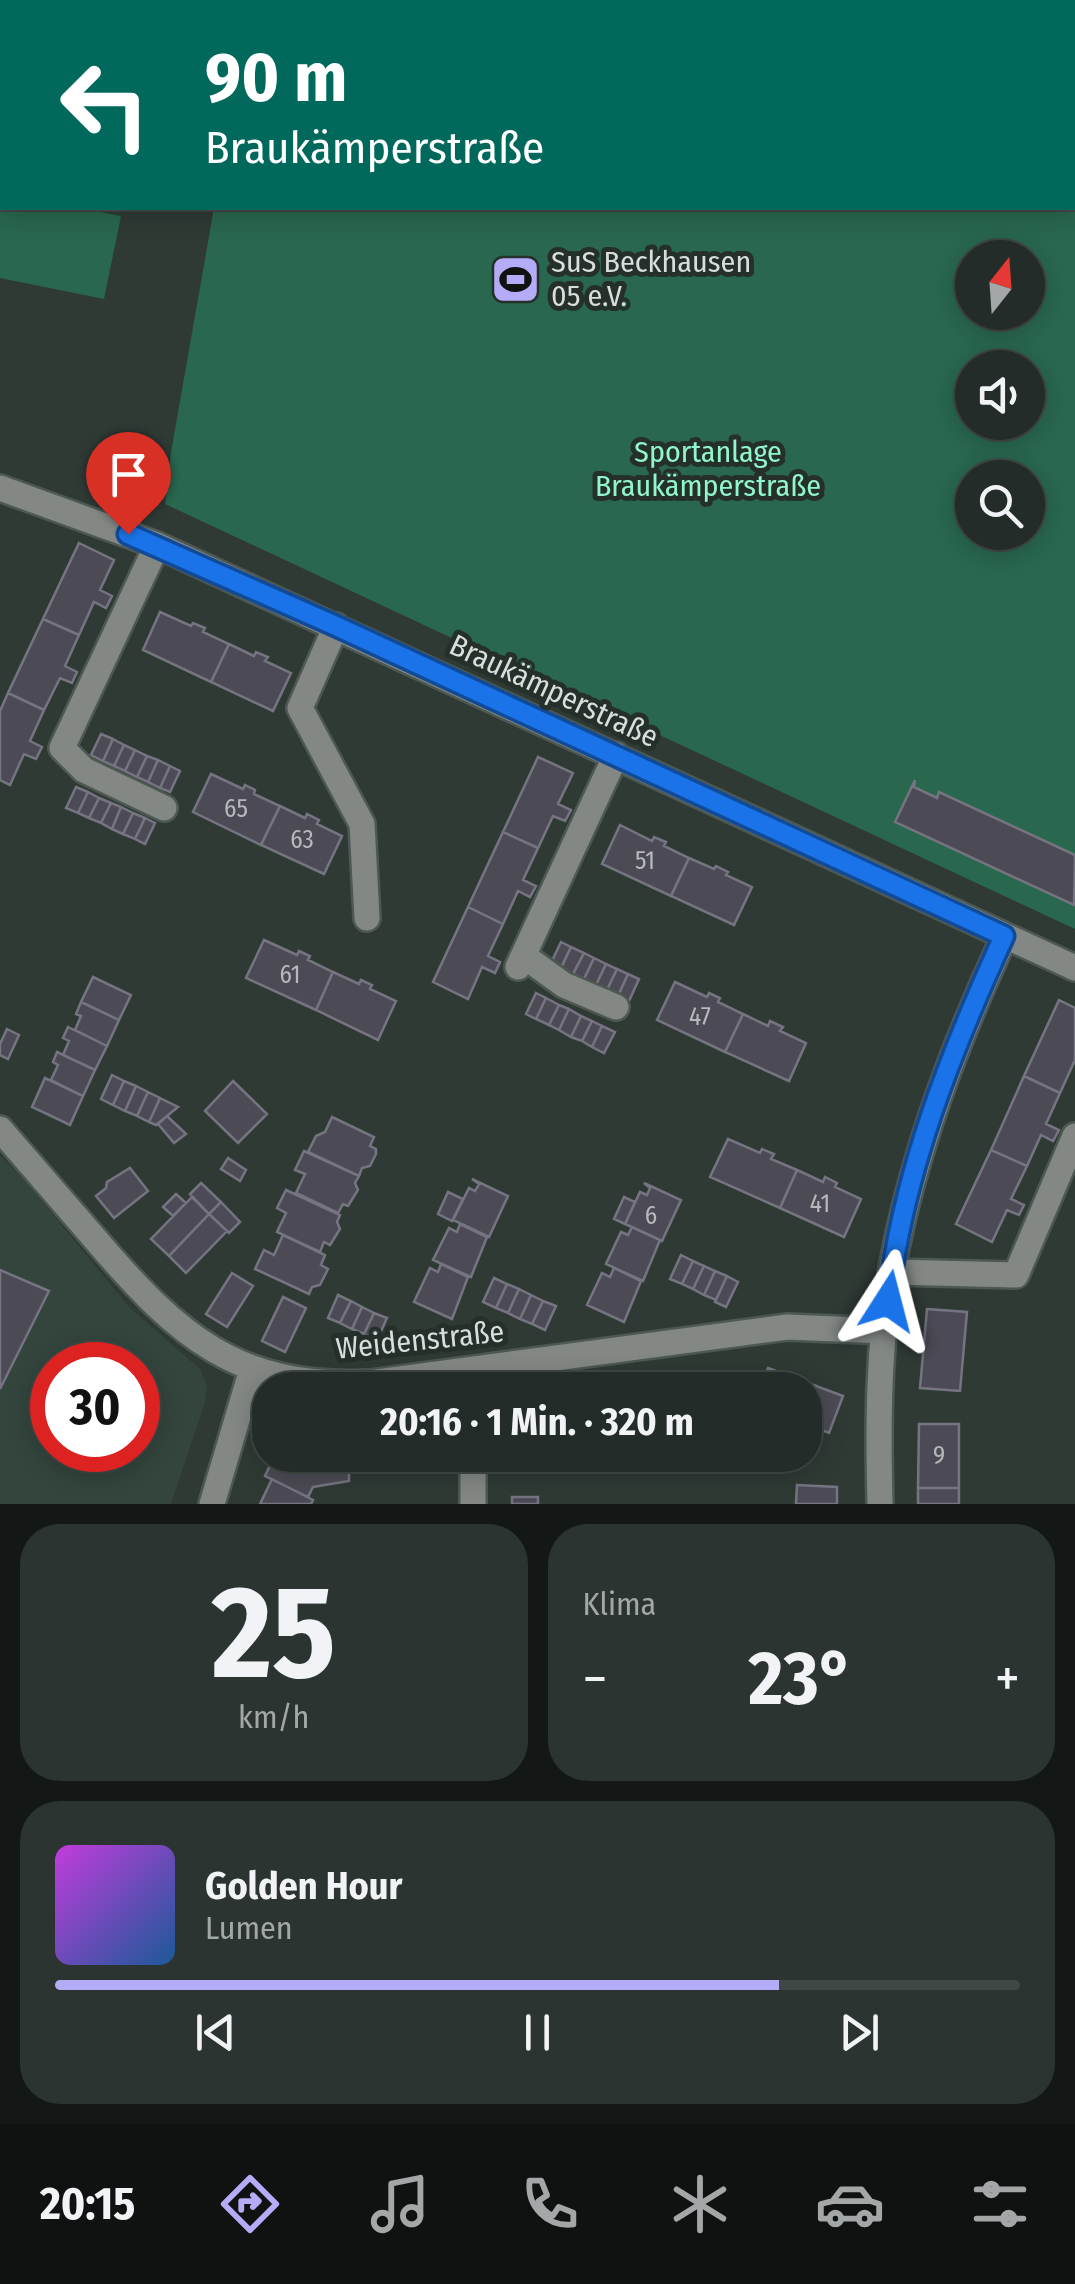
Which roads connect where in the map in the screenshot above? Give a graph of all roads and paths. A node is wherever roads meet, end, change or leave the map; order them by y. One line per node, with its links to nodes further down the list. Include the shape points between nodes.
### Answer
1 (0, 488): 2 (street, Braukämperstraße)
2 (156, 545): 3 (street, Braukämperstraße); 5 (street, via 62,748 84,770)
3 (336, 626): 4 (street, Braukämperstraße); 6 (street, via 300,708 362,824)
4 (616, 755): 7 (street, Braukämperstraße); 9 (street, via 521,961)
5 (164, 808)
6 (367, 918)
7 (1004, 936): 8 (street, Braukämperstraße); 12 (street, via 929,1120)
8 (1075, 968)
9 (616, 1007)
10 (0, 1129): 14 (street, Weidenstraße, via 146,1300 197,1340)
11 (1075, 1136): 12 (street, via 1016,1275)
12 (892, 1272): 13 (street)
13 (885, 1331): 16 (street, Weidenstraße, via 787,1327); 20 (street)
14 (252, 1369): 15 (street, Weidenstraße); 18 (street)
15 (266, 1372)
16 (521, 1372)
17 (473, 1472): 19 (street)
18 (212, 1504)
19 (473, 1504)
20 (880, 1504)

